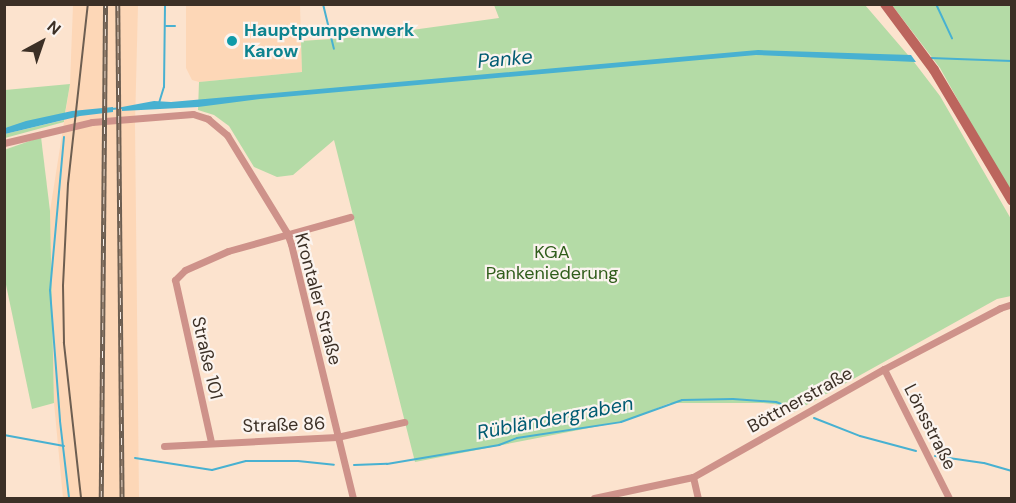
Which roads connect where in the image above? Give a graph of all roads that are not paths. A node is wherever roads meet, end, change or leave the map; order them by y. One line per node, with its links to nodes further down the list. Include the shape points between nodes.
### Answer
1 (885, 4): 3 (main road, via 934,70)
2 (4, 143): 5 (street, Krontaler Straße, via 92,122 193,114 208,119 227,135)
3 (1011, 201)
4 (350, 217): 5 (street)
5 (287, 233): 9 (street, Krontaler Straße); 10 (street, Straße 101, via 228,251 185,270 175,280)
6 (1011, 304): 7 (street, Böttnerstraße)
7 (884, 369): 12 (street, Böttnerstraße); 16 (street, Lönsstraße)
8 (404, 422): 9 (street, Straße 86)
9 (337, 438): 10 (street, Straße 86); 13 (street, Krontaler Straße)
10 (211, 442): 11 (street, Straße 86)
11 (164, 446)
12 (693, 477): 14 (street, Böttnerstraße); 15 (street)
13 (352, 498)
14 (594, 498)
15 (698, 498)
16 (949, 498)

